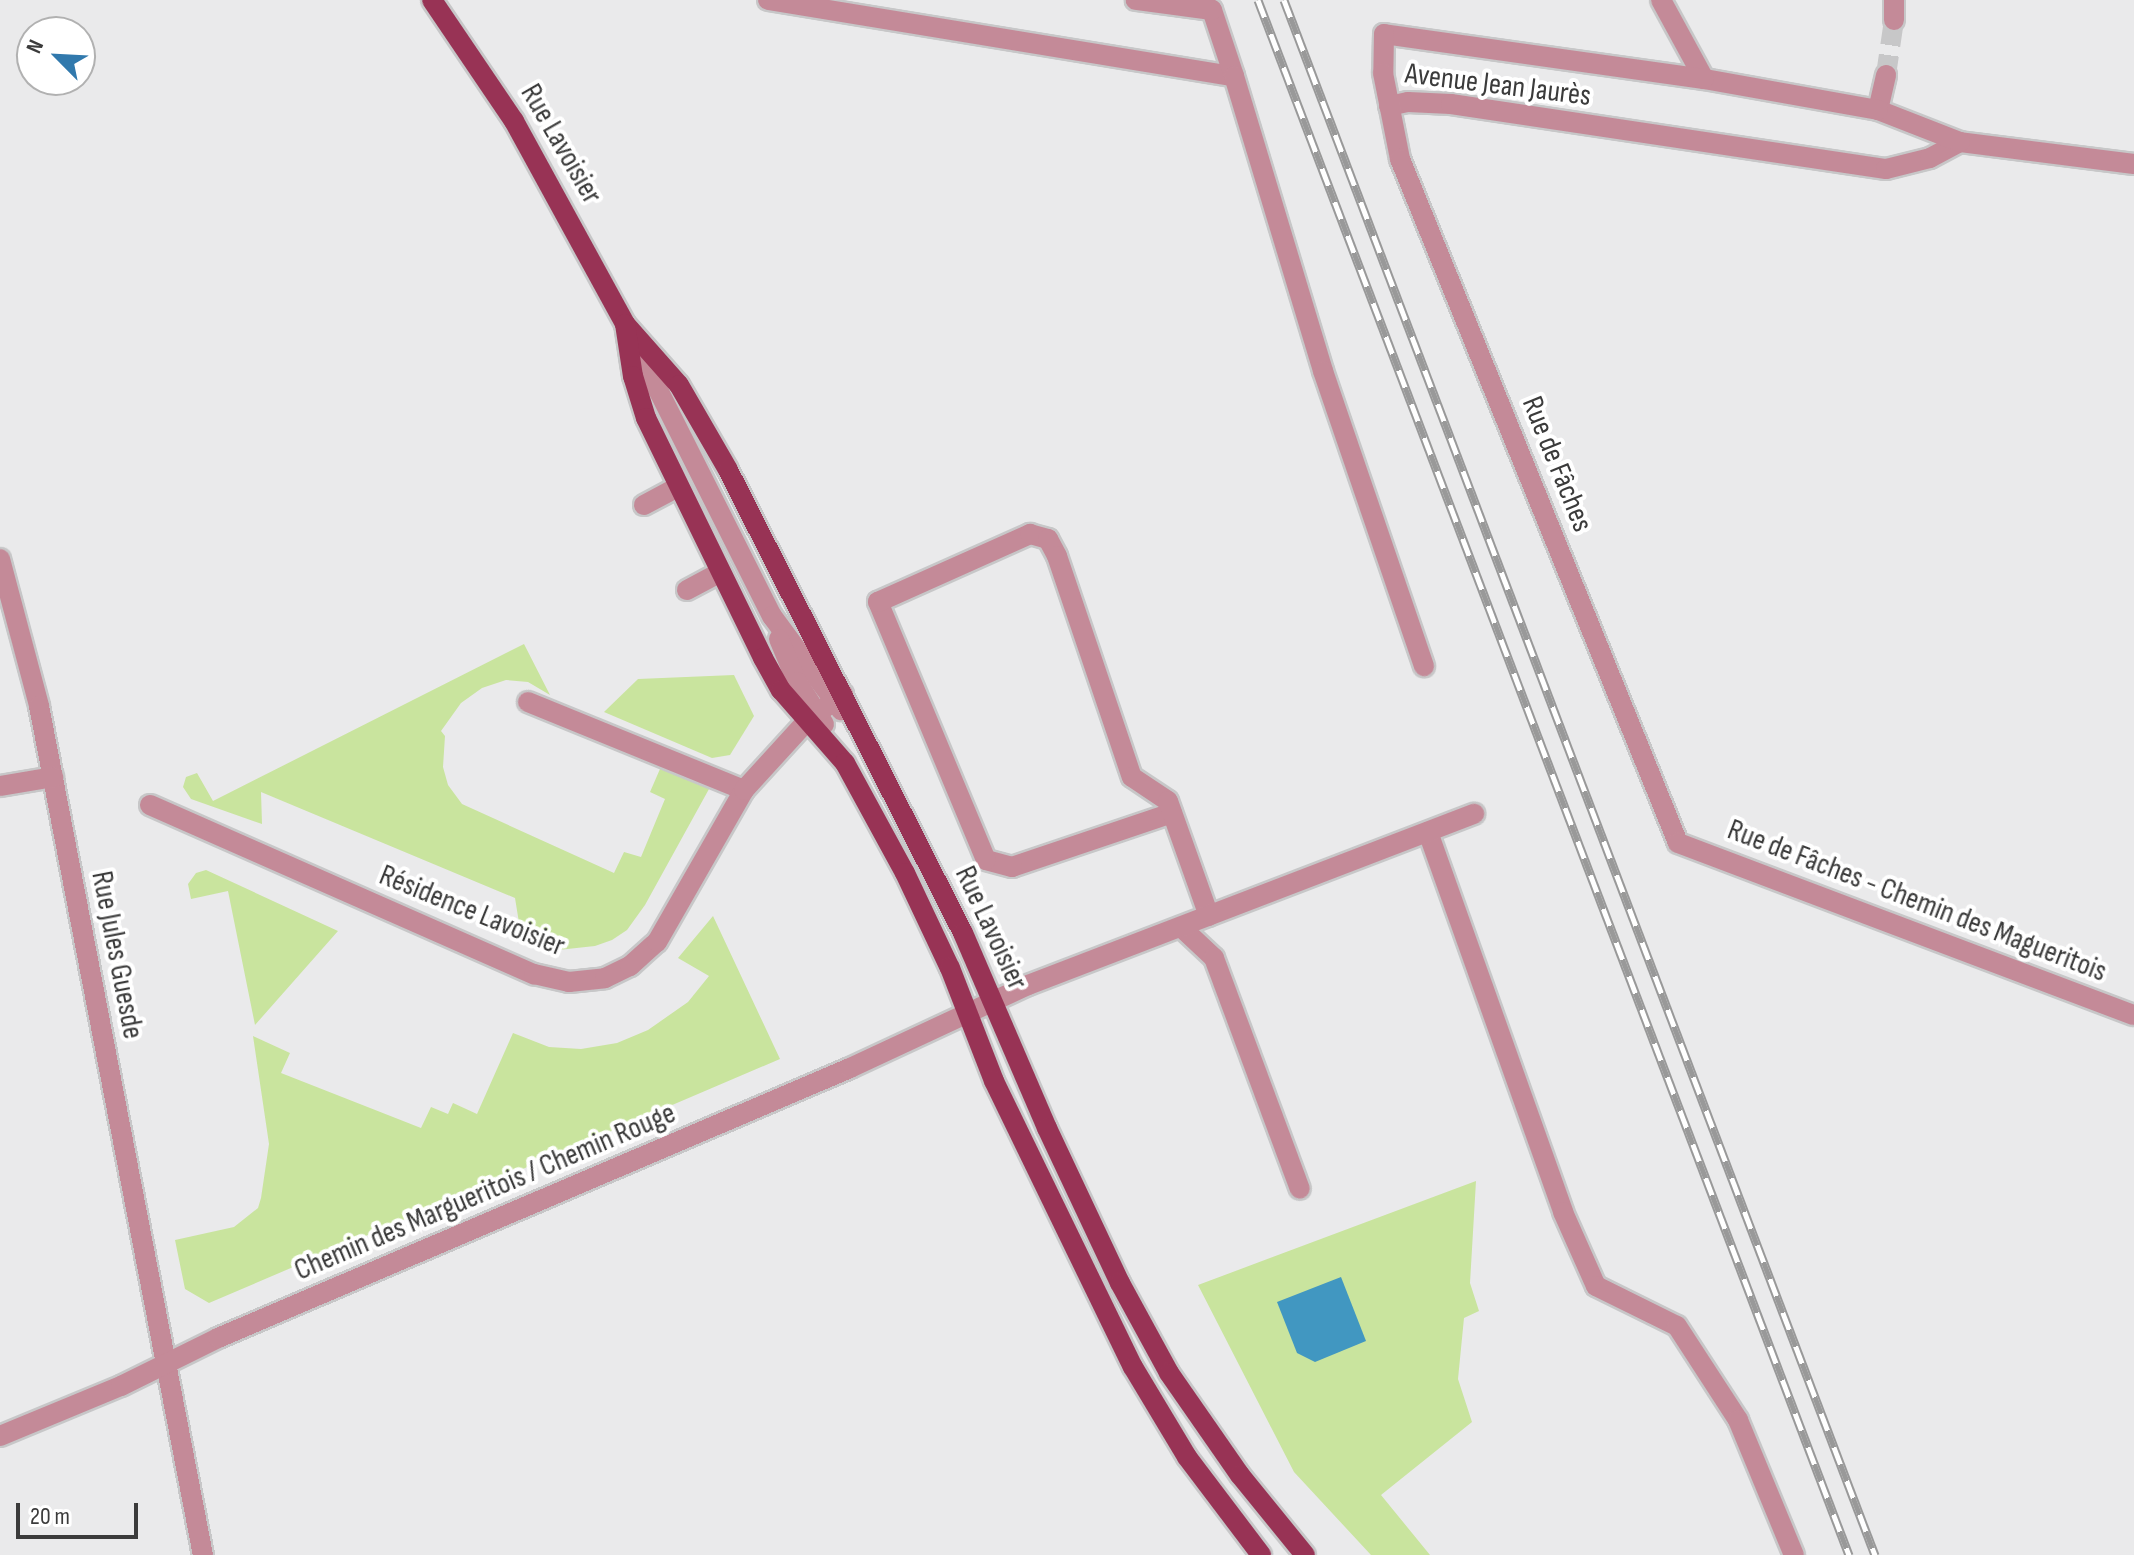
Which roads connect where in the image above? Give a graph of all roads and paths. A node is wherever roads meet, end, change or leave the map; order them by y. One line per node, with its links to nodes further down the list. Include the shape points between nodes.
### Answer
1 (768, 0): 6 (street)
2 (1136, 0): 6 (street, via 1212,10)
3 (1661, 0): 7 (street)
4 (434, 1): 12 (main road, Rue Lavoisier, via 514,121)
5 (1886, 75): 9 (street)
6 (1234, 76): 19 (street, via 1323,371)
7 (1704, 79): 8 (street, Avenue Jean Jaurès, via 1384,34); 9 (street, Avenue Jean Jaurès)
8 (1389, 106): 10 (street, Avenue Jean Jaurès, via 1451,104 1886,169 1930,158); 30 (street, Rue de Fâches, via 1400,159)
9 (1886, 114): 10 (street, Avenue Jean Jaurès)
10 (1960, 142): 11 (street, Avenue Jean Jaurès)
11 (2134, 164)
12 (625, 324): 13 (main road, Rue Lavoisier, via 646,418); 18 (street); 20 (main road, Rue Lavoisier, via 697,413)
13 (678, 487): 14 (street); 16 (main road, Rue Lavoisier)
14 (644, 505)
15 (0, 559): 23 (street, Rue Jules Guesde, via 28,653)
16 (721, 572): 17 (street); 22 (main road, Rue Lavoisier, via 781,690)
17 (687, 590)
18 (772, 616): 20 (street); 22 (street)
19 (1424, 666)
20 (839, 697): 22 (street, Résidence Lavoisier); 33 (main road, Rue Lavoisier, via 880,767)
21 (528, 702): 25 (street)
22 (812, 717): 25 (street, Résidence Lavoisier); 34 (main road, Rue Lavoisier, via 845,763 905,873)
23 (53, 777): 24 (street); 37 (street, Rue Jules Guesde)
24 (0, 786)
25 (744, 790): 26 (street, Résidence Lavoisier, via 657,942 630,966 605,978 569,982 534,974)
26 (150, 805)
27 (1172, 813): 27 (street, via 1168,801 1132,777 1048,539 1030,534 878,602 986,860 1012,867); 31 (street)
28 (1474, 814): 29 (street, Chemin des Margueritois / Chemin Rouge)
29 (1428, 832): 31 (street, Chemin des Margueritois / Chemin Rouge); 42 (street, via 1563,1212 1596,1286 1677,1326 1738,1420)
30 (1678, 843): 35 (street, Rue de Fâches - Chemin des Magueritois)
31 (1209, 916): 32 (street, Chemin des Margueritois / Chemin Rouge)
32 (1181, 927): 33 (street, Chemin des Margueritois / Chemin Rouge); 36 (street, via 1214,958)
33 (994, 1003): 34 (street, Chemin des Margueritois / Chemin Rouge); 41 (main road, Rue Lavoisier, via 1053,1142 1169,1373 1231,1463)
34 (968, 1015): 37 (street, Chemin des Margueritois / Chemin Rouge); 40 (main road, Rue Lavoisier, via 994,1081 1133,1367 1187,1457)
35 (2134, 1015)
36 (1300, 1189)
37 (165, 1364): 38 (street, Chemin des Margueritois / Chemin Rouge); 39 (street, Rue Jules Guesde)
38 (0, 1436)
39 (203, 1555)
40 (1261, 1555)
41 (1305, 1555)
42 (1794, 1555)

